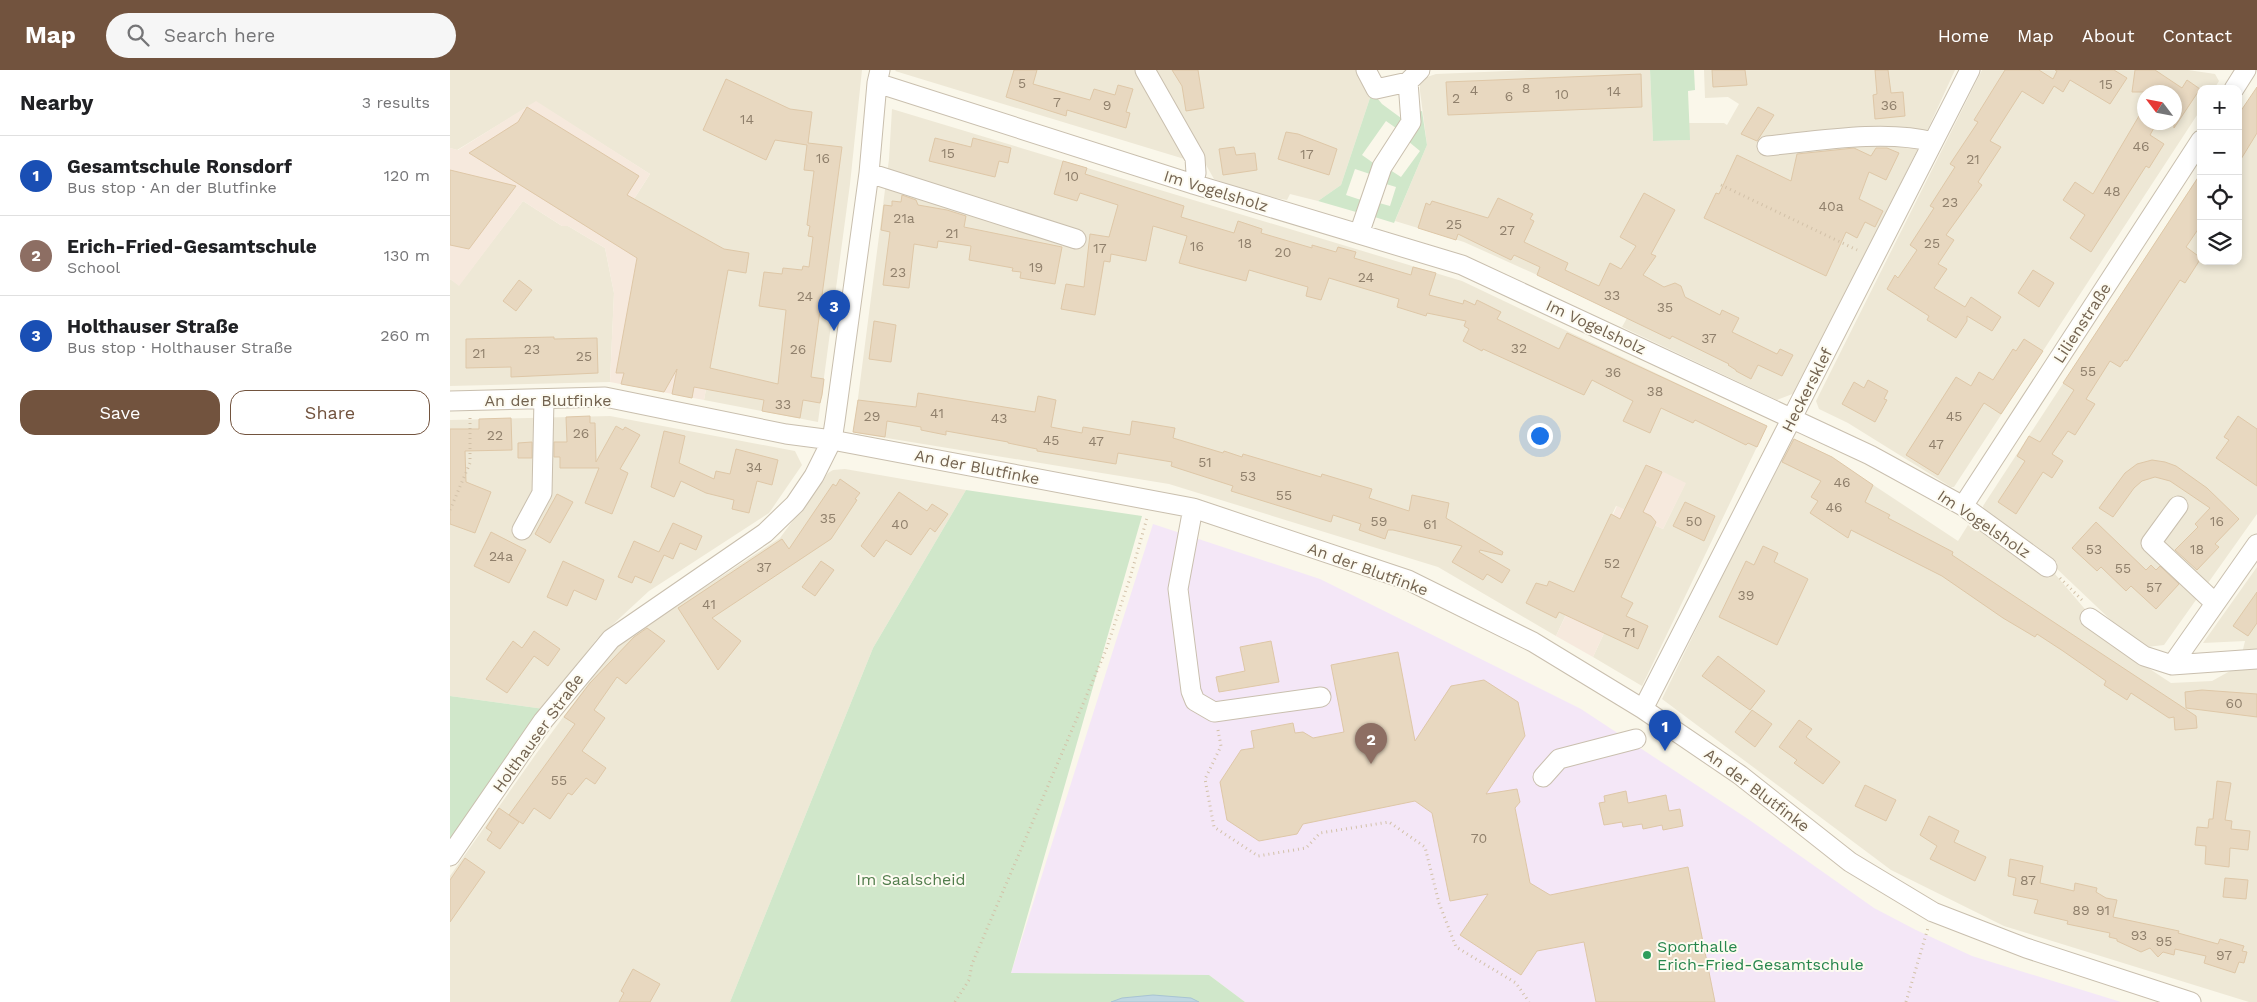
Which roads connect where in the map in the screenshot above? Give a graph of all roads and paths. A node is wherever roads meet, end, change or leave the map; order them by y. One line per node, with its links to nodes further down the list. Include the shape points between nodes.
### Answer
1 (1145, 70): 12 (street, via 1195,158)
2 (1366, 70): 5 (street, via 1376,88)
3 (1970, 70): 8 (street, Heckersklef)
4 (2246, 70): 7 (street)
5 (1414, 76): 14 (street, via 1411,122 1382,167)
6 (878, 77): 11 (street, Holthauser Straße); 12 (street, Im Vogelsholz)
7 (2237, 85)
8 (1933, 142): 9 (street, via 1900,137); 16 (street, Heckersklef)
9 (1767, 146)
10 (2197, 146): 23 (street, Lilienstraße)
11 (868, 173): 15 (street); 21 (street, Holthauser Straße)
12 (1193, 184): 14 (street, Im Vogelsholz)
13 (1722, 185): 16 (path)
14 (1360, 234): 20 (street, Im Vogelsholz, via 1462,265)
15 (1076, 239)
16 (1874, 258): 20 (street, Heckersklef)
17 (544, 399): 18 (street, An der Blutfinke); 21 (street, An der Blutfinke, via 605,397 786,434); 27 (street, via 542,493)
18 (469, 400): 19 (street, An der Blutfinke); 26 (path, via 470,463)
19 (450, 401)
20 (1792, 419): 23 (street, Im Vogelsholz, via 1870,455); 35 (street, Heckersklef)
21 (832, 440): 22 (street, An der Blutfinke); 39 (street, Holthauser Straße, via 814,476 794,504 765,533 611,639 543,721)
22 (1152, 500): 25 (street, An der Blutfinke); 41 (path, via 1106,650 972,964 969,980)
23 (1963, 506): 29 (street, Im Vogelsholz)
24 (2178, 506): 30 (street, via 2151,543)
25 (1193, 508): 35 (street, An der Blutfinke, via 1408,580 1533,642); 36 (street, via 1178,589 1191,692 1195,701)
26 (450, 510)
27 (522, 530)
28 (2257, 544): 30 (street)
29 (2047, 567): 31 (path, Im Vogelsholz, via 2088,606)
30 (2215, 603): 33 (street)
31 (2090, 618): 33 (street, via 2144,656)
32 (2257, 659): 33 (street)
33 (2172, 665)
34 (1321, 698): 36 (street)
35 (1643, 709): 44 (street, An der Blutfinke, via 1740,775 1850,862 1933,912 2026,948)
36 (1214, 712): 42 (path, via 1221,746 1205,779 1214,827 1258,856 1306,848 1320,833 1389,822 1426,847 1439,903 1456,947 1516,984)
37 (1636, 739): 38 (street, via 1559,759)
38 (1543, 777)
39 (450, 856)
40 (1923, 945): 43 (path)
41 (955, 1002)
42 (1529, 1002)
43 (1906, 1002)
44 (2192, 1002)

